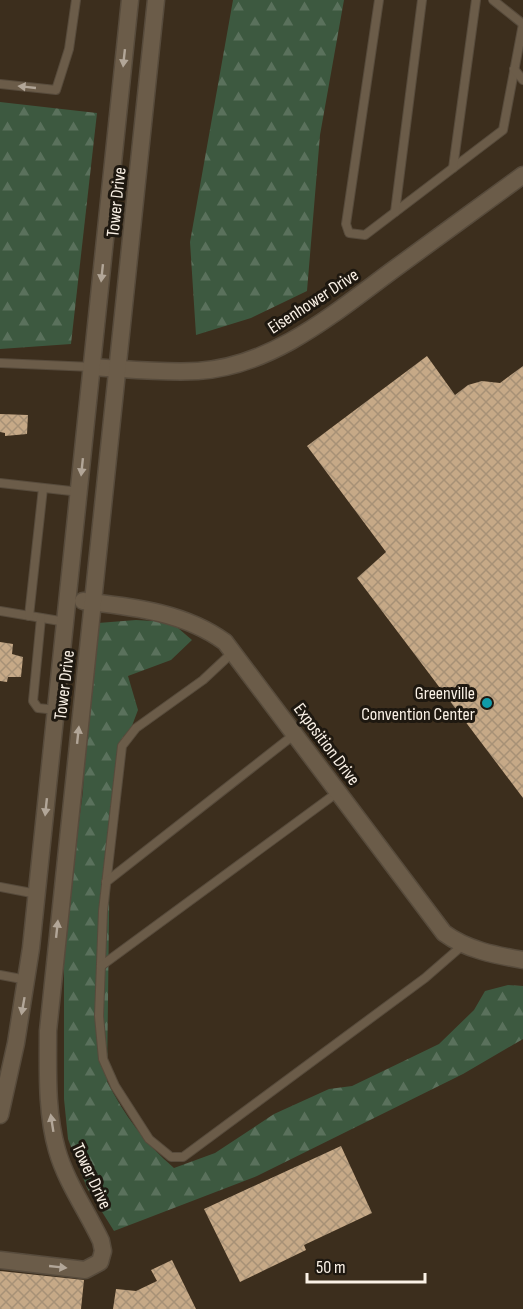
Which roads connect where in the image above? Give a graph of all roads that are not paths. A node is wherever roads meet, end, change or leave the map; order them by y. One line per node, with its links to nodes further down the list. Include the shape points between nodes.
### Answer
1 (76, 0): 11 (lane, one-way to 11, via 69,50 56,90)
2 (130, 0): 16 (street, Tower Drive, one-way to 16)
3 (156, 0): 17 (street, Tower Drive)
4 (379, 0): 14 (lane, via 346,224 350,233 364,235)
5 (422, 0): 14 (lane)
6 (476, 0): 12 (lane)
7 (493, 0): 8 (lane)
8 (523, 24): 9 (lane)
9 (514, 69): 10 (lane); 12 (lane, via 503,130)
10 (523, 80)
11 (0, 84)
12 (453, 168): 14 (lane)
13 (523, 175): 17 (street, Eisenhower Drive, via 303,335 275,349 231,365 198,371)
14 (395, 212)
15 (0, 363): 16 (lane)
16 (92, 367): 17 (street, Eisenhower Drive); 20 (street, Tower Drive, one-way to 20)
17 (118, 369): 22 (street, Tower Drive)
18 (0, 483): 19 (lane)
19 (43, 488): 20 (lane); 24 (lane)
20 (80, 492): 21 (street, Tower Drive)
21 (69, 599): 22 (street, Exposition Drive); 26 (street, Tower Drive)
22 (93, 602): 27 (street, Exposition Drive, via 183,618 207,628); 40 (street, Tower Drive, one-way to 22, via 85,1270 100,1262 103,1251 57,1150 48,1062 53,965)
23 (0, 611): 24 (lane)
24 (29, 616): 25 (lane)
25 (41, 618): 26 (lane); 28 (lane, via 33,701 38,708)
26 (66, 622): 28 (street, Tower Drive)
27 (234, 652): 29 (street, Exposition Drive); 31 (lane, via 203,680 136,728 122,746)
28 (56, 710): 33 (street, Tower Drive, one-way to 33)
29 (295, 734): 30 (street, Exposition Drive); 31 (lane)
30 (338, 792): 34 (street, Exposition Drive, via 444,933); 36 (lane)
31 (106, 882): 36 (lane)
32 (0, 887): 33 (lane)
33 (37, 894): 38 (street, Tower Drive)
34 (462, 945): 35 (street, Exposition Drive); 36 (lane, via 425,978 183,1157 171,1157 149,1139 115,1086 102,1049)
35 (523, 960)
36 (101, 966)
37 (0, 975): 38 (lane)
38 (27, 980): 39 (street, Tower Drive, one-way to 39)
39 (0, 1115)
40 (0, 1260)

